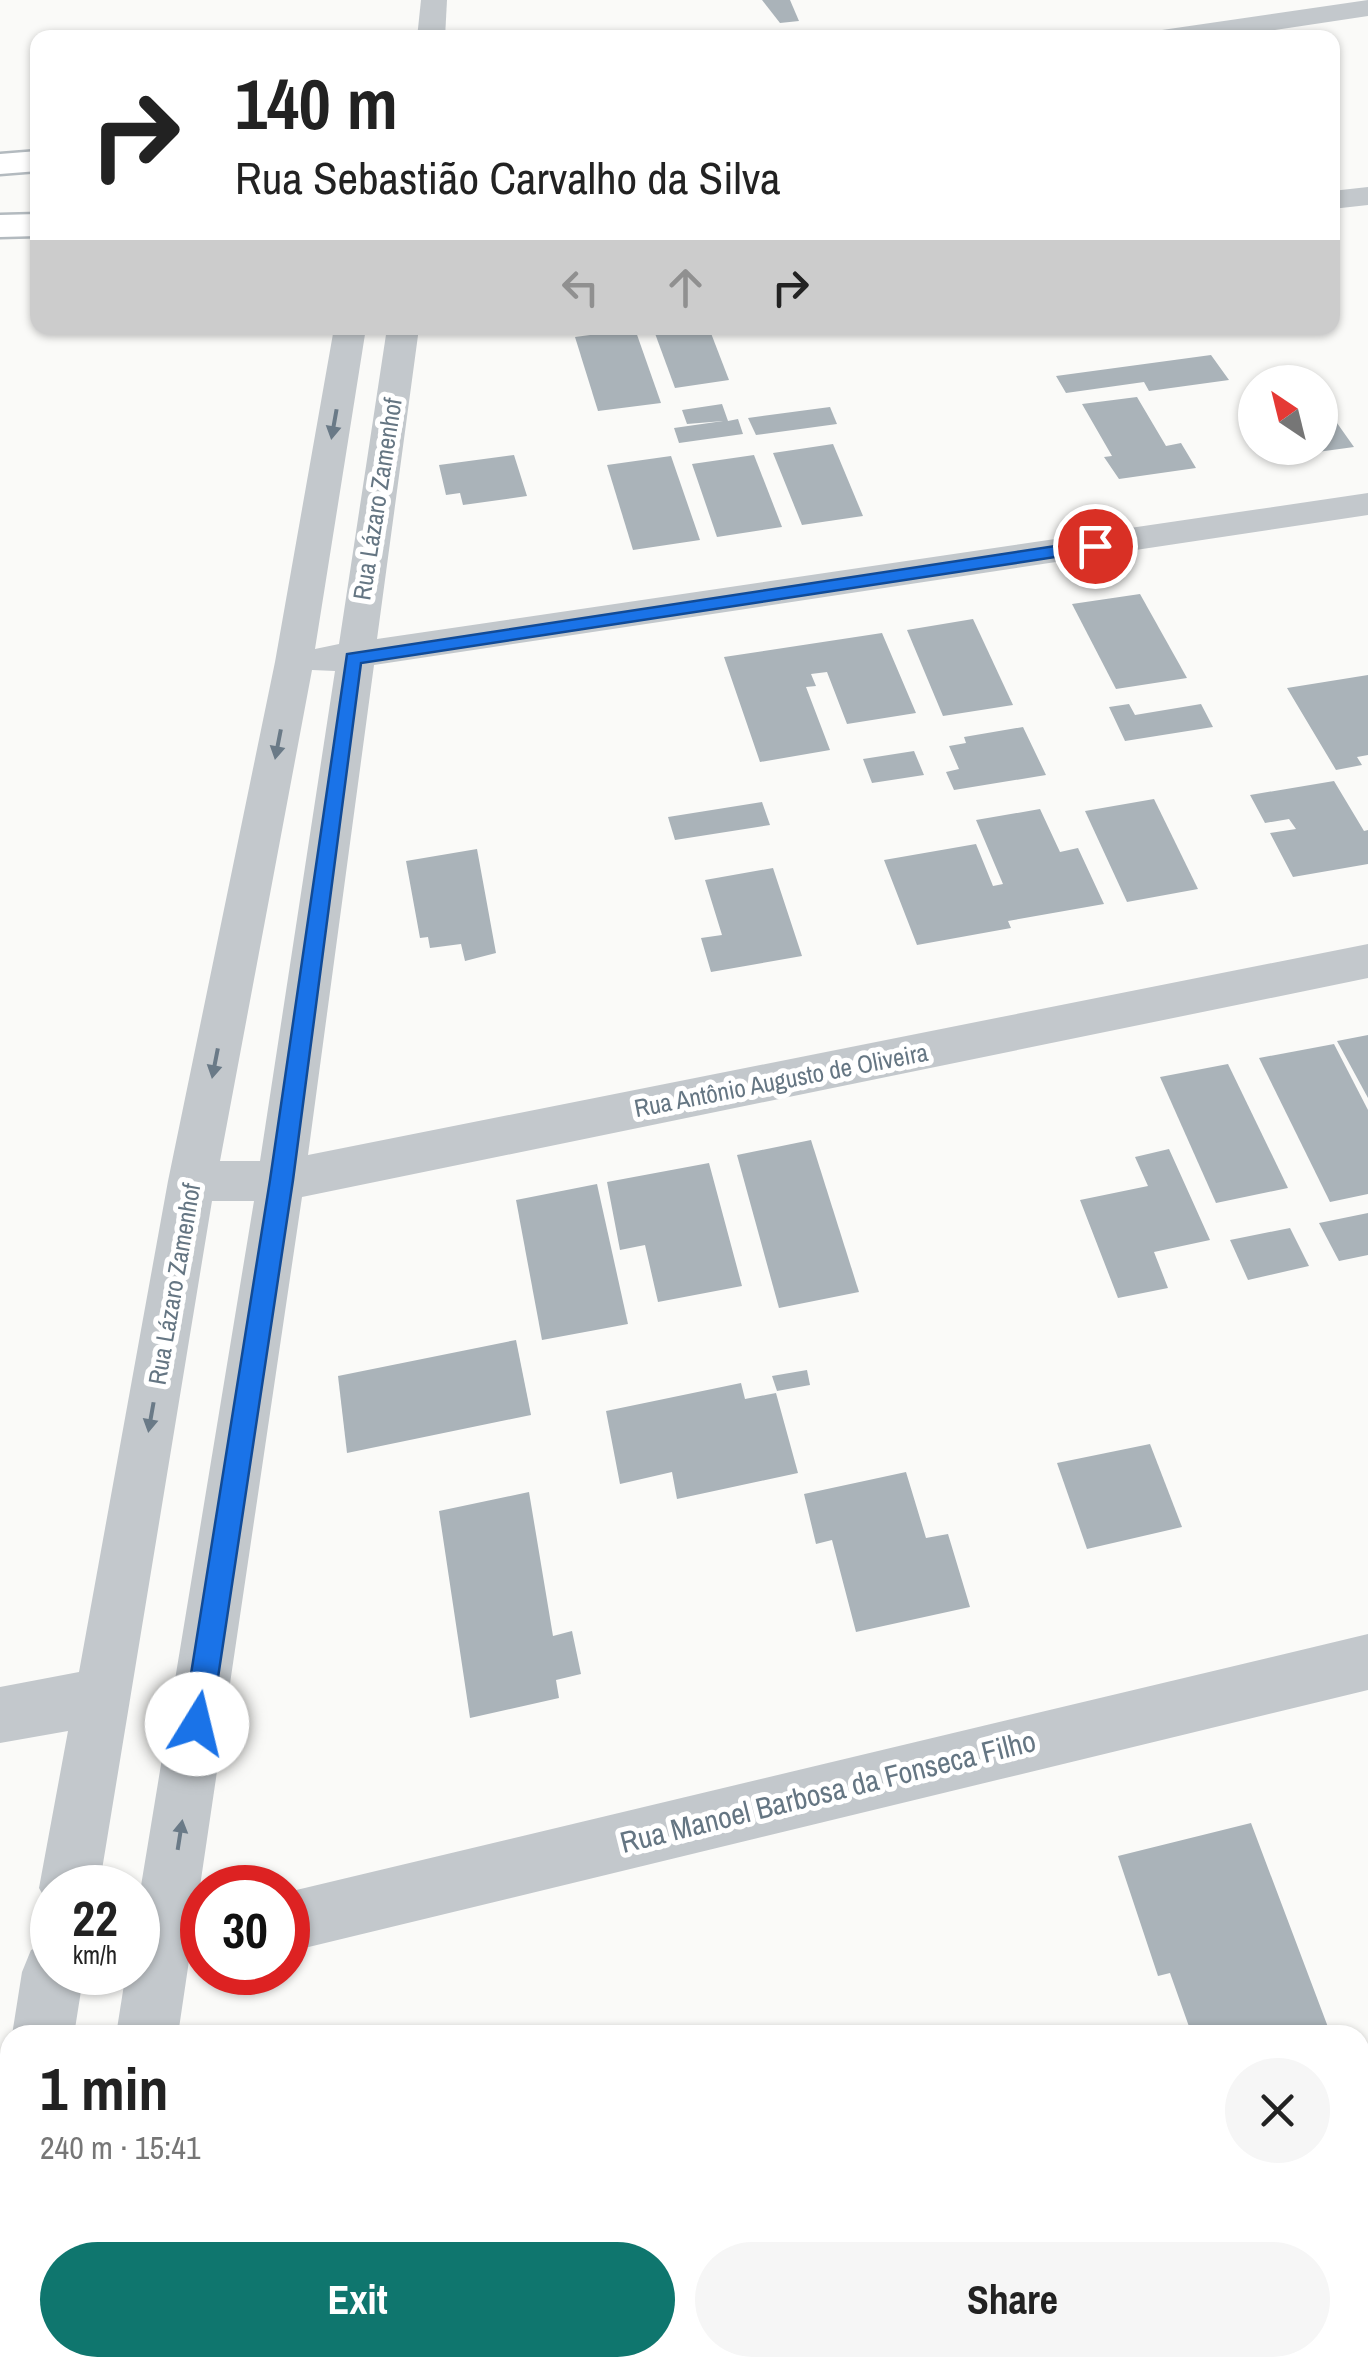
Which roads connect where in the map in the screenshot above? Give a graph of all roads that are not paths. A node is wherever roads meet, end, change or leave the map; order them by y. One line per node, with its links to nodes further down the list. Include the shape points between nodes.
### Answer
1 (434, 0): 3 (street)
2 (1368, 8): 4 (street)
3 (432, 30)
4 (1217, 30)
5 (30, 162): 6 (street)
6 (0, 164)
7 (1368, 196): 8 (street)
8 (1340, 199)
9 (30, 225): 10 (street)
10 (0, 226)
11 (349, 335): 15 (street, Rua Lázaro Zamenhof, one-way to 15)
12 (402, 335): 14 (street, Rua Lázaro Zamenhof)
13 (1368, 504): 14 (street)
14 (353, 658): 15 (street); 17 (street, Rua Lázaro Zamenhof)
15 (294, 662): 18 (street, Rua Lázaro Zamenhof, one-way to 18)
16 (1368, 961): 17 (street, Rua Antônio Augusto de Oliveira)
17 (282, 1180): 18 (street, Rua Antônio Augusto de Oliveira); 24 (street, Rua Lázaro Zamenhof, one-way to 17)
18 (192, 1181): 20 (street, Rua Lázaro Zamenhof, one-way to 20)
19 (1368, 1662): 23 (street, Rua Manoel Barbosa da Fonseca Filho)
20 (103, 1696): 21 (street); 22 (street, Rua Lázaro Zamenhof)
21 (0, 1715)
22 (72, 1865)
23 (310, 1917)
24 (167, 1952): 25 (street, Rua Lázaro Zamenhof)
25 (149, 2025)

